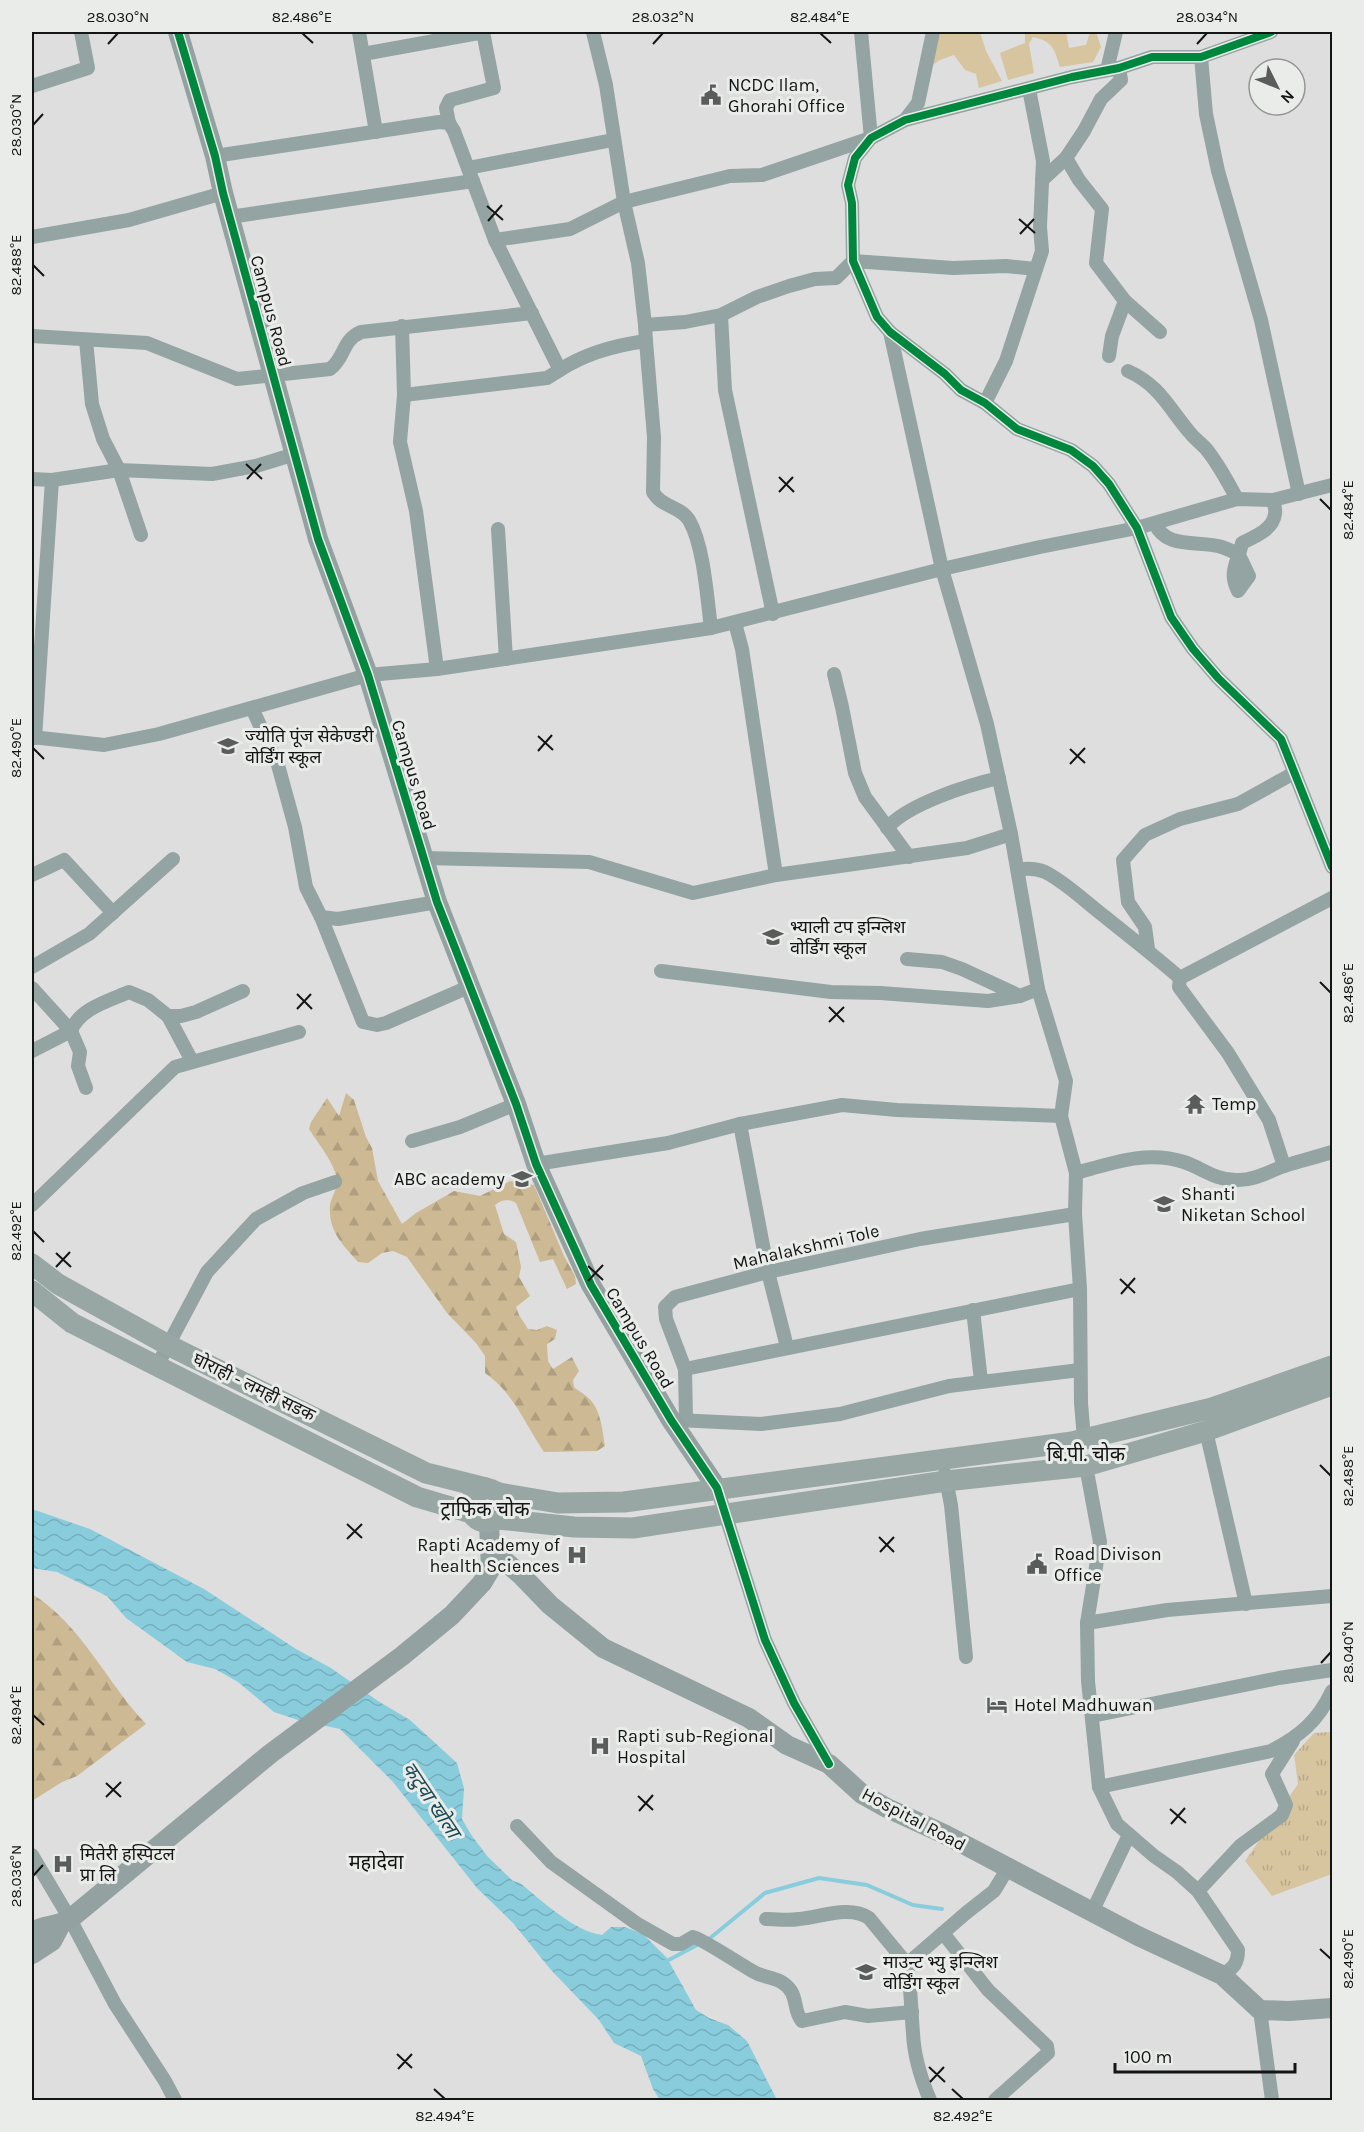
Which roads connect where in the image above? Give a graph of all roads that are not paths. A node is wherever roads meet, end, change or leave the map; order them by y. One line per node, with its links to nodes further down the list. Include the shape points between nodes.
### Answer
1 (81, 32): 13 (street, via 88,68)
2 (178, 32): 20 (street, Campus Road)
3 (359, 32): 10 (street)
4 (484, 32): 10 (street); 16 (street, via 494,88 450,100 446,108)
5 (593, 32): 19 (street)
6 (861, 32): 18 (street)
7 (933, 32): 15 (street, via 918,103)
8 (1116, 32): 12 (street)
9 (1271, 32): 11 (street)
10 (363, 54): 17 (street)
11 (1201, 57): 12 (street, via 1152,57); 52 (street, via 1206,114 1218,171 1261,320)
12 (1113, 69): 14 (street); 21 (street, via 1121,81 1101,99)
13 (32, 86)
14 (1029, 89): 15 (street); 23 (street, via 1043,161)
15 (905, 120): 18 (street)
16 (449, 123): 17 (street); 22 (street)
17 (376, 132): 20 (street)
18 (871, 138): 25 (street, via 762,175 730,176); 29 (street, via 855,159 848,185)
19 (614, 140): 22 (street); 25 (street)
20 (215, 156): 24 (street, Campus Road)
21 (1066, 158): 23 (street); 31 (street, via 1102,209 1096,263)
22 (471, 175): 26 (street); 28 (street)
23 (1042, 180): 30 (street, via 1042,251)
24 (223, 194): 26 (street, Campus Road); 27 (street, via 129,220)
25 (624, 202): 28 (street, via 570,229); 34 (street, via 638,264)
26 (230, 217): 44 (street, Campus Road)
27 (32, 237)
28 (495, 240): 32 (street)
29 (853, 261): 30 (street); 33 (street, via 836,278 789,286); 36 (street, via 876,317)
30 (1036, 269): 46 (street, via 1006,361)
31 (1125, 301): 37 (street); 41 (street)
32 (532, 313): 35 (street); 42 (street)
33 (721, 315): 34 (street); 60 (street, via 724,390)
34 (645, 325): 40 (street)
35 (402, 326): 44 (street, via 353,336 330,369); 45 (street)
36 (890, 332): 46 (street, via 961,390); 59 (street)
37 (1160, 332)
38 (32, 336): 39 (street)
39 (86, 340): 44 (street, via 147,343 237,379); 48 (street, via 92,405)
40 (646, 341): 42 (street, via 602,351); 62 (street, via 654,437 653,492 657,499 688,518 695,534)
41 (1109, 356)
42 (560, 370): 45 (street, via 547,378)
43 (1128, 371): 53 (street, via 1167,400 1208,451)
44 (272, 375): 47 (street, Campus Road)
45 (404, 395): 64 (street, via 400,442 416,511)
46 (985, 403): 56 (street, via 1017,429 1071,450 1093,466)
47 (296, 454): 48 (street, via 212,474); 66 (street, Campus Road, via 318,539)
48 (118, 470): 50 (street); 58 (street)
49 (32, 479): 50 (street)
50 (52, 480): 68 (street)
51 (1332, 485): 52 (street)
52 (1299, 494): 54 (street)
53 (1237, 498): 54 (street); 55 (street)
54 (1273, 500): 55 (street, via 1276,514 1270,525 1242,543 1239,555 1221,547 1172,540)
55 (1155, 522): 56 (street)
56 (1137, 528): 59 (street); 69 (street, via 1171,617 1218,678 1281,739)
57 (498, 529): 63 (street)
58 (141, 535)
59 (942, 569): 60 (street); 70 (street)
60 (773, 614): 61 (street)
61 (735, 623): 62 (street); 79 (street)
62 (711, 628): 63 (street)
63 (506, 659): 64 (street)
64 (437, 669): 66 (street)
65 (834, 674): 71 (street, via 855,773 865,797)
66 (368, 675): 67 (street); 74 (street, Campus Road)
67 (252, 708): 68 (street, via 104,745); 83 (street, via 278,765 306,887)
68 (33, 738)
69 (1294, 773): 76 (street); 84 (street, via 1238,804 1180,819 1146,835 1123,860 1128,902 1145,927)
70 (999, 778): 71 (street, via 964,786 896,818); 72 (street)
71 (887, 828): 73 (street)
72 (1011, 834): 73 (street, via 967,848); 77 (street)
73 (909, 856): 79 (street)
74 (424, 858): 79 (street, via 589,862 693,893); 81 (street, Campus Road)
75 (173, 859): 82 (street)
76 (1332, 867)
77 (1018, 870): 84 (street, via 1046,872); 91 (street)
78 (32, 875): 82 (street, via 64,860)
79 (776, 875)
80 (1332, 898): 88 (street)
81 (437, 902): 83 (street, via 338,919); 89 (street, Campus Road)
82 (113, 913): 86 (street, via 89,934)
83 (321, 917): 89 (street, via 363,1022 376,1026 386,1023)
84 (1148, 949): 88 (street)
85 (907, 959): 93 (street, via 942,962)
86 (32, 967)
87 (661, 971): 93 (street, via 831,992 988,1001)
88 (1180, 978): 106 (street, via 1179,987 1228,1053 1269,1120)
89 (471, 986): 100 (street, Campus Road)
90 (32, 988): 95 (street)
91 (1038, 989): 93 (street); 101 (street, via 1066,1081)
92 (243, 991): 94 (street, via 196,1012)
93 (1020, 996)
94 (168, 1016): 95 (street, via 148,1000 129,992 75,1020); 98 (street)
95 (71, 1031): 97 (street); 99 (street, via 80,1052 78,1066)
96 (299, 1032): 98 (street)
97 (32, 1051)
98 (192, 1061): 109 (street, via 175,1067)
99 (86, 1088)
100 (516, 1104): 103 (street); 105 (street, Campus Road)
101 (1061, 1116): 102 (street, via 842,1105); 107 (street)
102 (740, 1124): 105 (street, via 668,1143); 112 (street)
103 (412, 1141)
104 (1332, 1152): 106 (street)
105 (536, 1164): 124 (street, Campus Road, via 591,1285)
106 (1284, 1167): 107 (street, via 1255,1178 1235,1180 1213,1177 1185,1162 1156,1156 1121,1160)
107 (1076, 1173): 110 (street)
108 (334, 1182): 116 (street, via 303,1193 256,1219 207,1272)
109 (32, 1205)
110 (1075, 1214): 112 (street, Mahalakshmi Tole, via 920,1239); 113 (street)
111 (32, 1264): 116 (main road, घोराही - लमही सडक, via 58,1284)
112 (768, 1272): 117 (street); 120 (street, Mahalakshmi Tole, via 675,1297 665,1307)
113 (1080, 1289): 115 (street); 121 (street)
114 (32, 1292): 118 (main road, घोराही - लमही सडक, via 72,1323)
115 (973, 1310): 117 (street); 122 (street)
116 (168, 1345): 118 (street); 130 (main road, घोराही - लमही सडक, via 426,1473)
117 (787, 1347): 120 (street)
118 (157, 1366): 132 (main road, घोराही - लमही सडक, via 417,1497)
119 (1332, 1366): 126 (main road, via 1212,1408)
120 (684, 1369): 124 (street, Mahalakshmi Tole)
121 (1080, 1370): 122 (street); 126 (street)
122 (981, 1382): 124 (street, via 949,1386 840,1414 761,1424)
123 (1332, 1384): 125 (main road)
124 (679, 1420): 129 (street, Campus Road)
125 (1206, 1431): 127 (main road); 135 (street)
126 (1084, 1439): 127 (main road); 128 (main road)
127 (1088, 1465): 128 (main road); 136 (street, via 1100,1542)
128 (944, 1471): 129 (main road, घोराही - लमही सडक); 131 (main road, घोराही - लमही सडक); 137 (street)
129 (717, 1488): 130 (main road, घोराही - लमही सडक, via 624,1502 558,1503); 131 (street)
130 (493, 1490): 132 (main road, via 504,1503 504,1509); 132 (main road, via 474,1494 469,1507)
131 (724, 1514): 132 (main road, घोराही - लमही सडक, via 633,1528 574,1527); 142 (street, via 765,1640 794,1703)
132 (486, 1518): 133 (street)
133 (491, 1550): 142 (street, Hospital Road, via 603,1648 749,1718 787,1745); 151 (street, via 491,1568 452,1615 270,1754)
134 (1332, 1596): 135 (street)
135 (1246, 1604): 136 (street, via 1167,1610)
136 (1087, 1623): 140 (street)
137 (966, 1657)
138 (1332, 1670): 140 (street)
139 (1332, 1691): 141 (street, via 1316,1719)
140 (1092, 1716): 143 (street)
141 (1294, 1739): 143 (street, via 1271,1751); 148 (street, via 1272,1774 1286,1806 1282,1815 1240,1846)
142 (829, 1764): 147 (street, Hospital Road, via 862,1794)
143 (1099, 1788): 145 (street, via 1118,1824)
144 (517, 1826): 159 (street, via 551,1862 636,1923 673,1944 700,1938 759,1975 775,1978 791,1991 796,2014 802,2021 844,2012 868,2016)
145 (1130, 1835): 148 (street); 149 (street)
146 (32, 1855): 151 (street)
147 (1008, 1868): 149 (street, Hospital Road); 153 (street, via 994,1891)
148 (1198, 1891): 156 (street, via 1238,1950 1233,1968)
149 (1092, 1912): 156 (street, Hospital Road)
150 (766, 1919): 155 (street, via 863,1914)
151 (66, 1922): 152 (street, via 42,1925); 154 (street, via 52,1941); 160 (street)
152 (32, 1932)
153 (943, 1933): 155 (street); 162 (street, via 988,1990 1047,2046 1048,2053)
154 (32, 1953)
155 (908, 1964): 159 (street)
156 (1222, 1975): 158 (street, Hospital Road)
157 (1332, 2008): 158 (street)
158 (1260, 2010): 163 (street)
159 (912, 2012): 161 (street, via 920,2076)
160 (175, 2100)
161 (930, 2100)
162 (995, 2100)
163 (1272, 2100)

